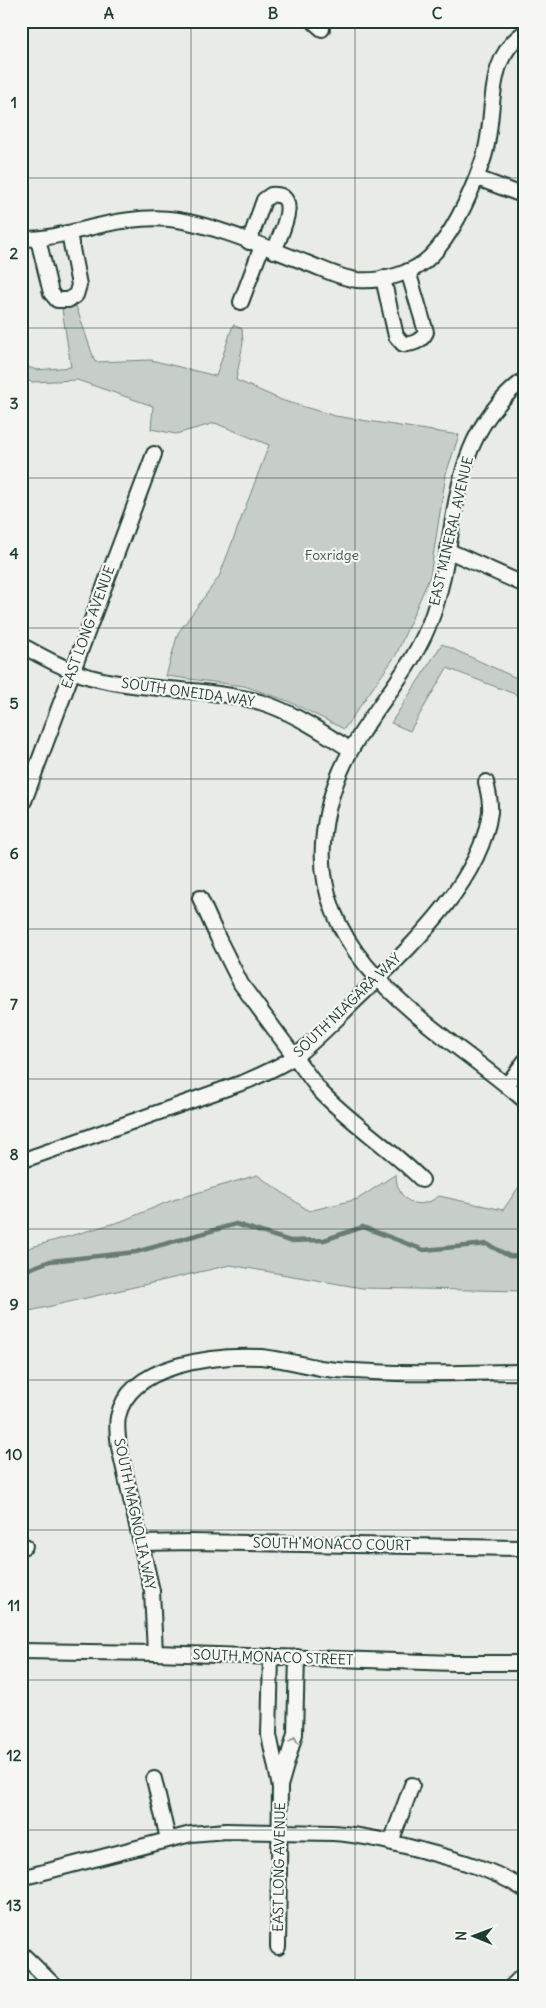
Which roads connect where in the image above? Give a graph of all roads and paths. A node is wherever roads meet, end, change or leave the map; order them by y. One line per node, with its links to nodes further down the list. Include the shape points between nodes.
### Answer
1 (525, 32): 2 (street, via 507,47 500,58 489,137)
2 (477, 178): 3 (street); 8 (street, via 440,245 426,260)
3 (525, 196)
4 (69, 233): 6 (street); 6 (street, via 79,284 76,295 68,300 58,300 51,293); 7 (street, via 111,222 178,220)
5 (21, 238): 6 (street)
6 (38, 239)
7 (262, 246): 9 (street, via 356,280); 10 (street)
8 (408, 270): 9 (street); 9 (street, via 426,332 412,343 403,344 396,336)
9 (383, 278)
10 (242, 302)
11 (525, 379): 13 (street, EAST MINERAL AVENUE, via 500,401 472,442 459,487)
12 (154, 454): 16 (street, EAST LONG AVENUE)
13 (449, 551): 14 (street); 17 (street, EAST MINERAL AVENUE, via 422,641 404,674)
14 (525, 585)
15 (21, 644): 16 (street, SOUTH ONEIDA WAY)
16 (72, 670): 17 (street, SOUTH ONEIDA WAY, via 115,682 221,694 260,702 292,715); 19 (street, EAST LONG AVENUE)
17 (351, 750): 21 (street, EAST MINERAL AVENUE, via 337,780 327,816 323,872 338,925 359,958)
18 (486, 782): 21 (street, SOUTH NIAGARA WAY, via 490,812 482,841 468,871 432,922)
19 (24, 801)
20 (200, 898): 22 (street, via 241,984)
21 (378, 978): 22 (street, SOUTH NIAGARA WAY); 24 (street, EAST MINERAL AVENUE, via 419,1016)
22 (294, 1057): 26 (street, SOUTH NIAGARA WAY, via 247,1081); 27 (street, via 332,1104)
23 (525, 1061): 24 (street)
24 (507, 1085): 25 (street, EAST MINERAL AVENUE)
25 (525, 1101)
26 (21, 1161)
27 (422, 1180)
28 (525, 1372): 29 (street, SOUTH MAGNOLIA WAY, via 376,1372 233,1357 175,1366 152,1375 126,1397 118,1418 119,1447)
29 (141, 1543): 30 (street, SOUTH MONACO COURT); 32 (street, SOUTH MAGNOLIA WAY, via 152,1591)
30 (522, 1548)
31 (21, 1650): 32 (street, SOUTH MONACO STREET)
32 (155, 1653): 33 (street, SOUTH MONACO STREET)
33 (271, 1656): 34 (street, SOUTH MONACO STREET); 38 (street, EAST LONG AVENUE, via 270,1735)
34 (297, 1657): 35 (street, SOUTH MONACO STREET); 38 (street, EAST LONG AVENUE, one-way to 34, via 295,1734)
35 (525, 1663)
36 (154, 1778): 40 (street)
37 (412, 1784): 41 (street)
38 (280, 1787): 39 (street, EAST LONG AVENUE)
39 (279, 1831): 40 (street, via 208,1831); 41 (street, via 350,1834); 44 (street, EAST LONG AVENUE)
40 (168, 1839): 42 (street)
41 (391, 1842): 43 (street, via 470,1864)
42 (21, 1878)
43 (525, 1890)
44 (278, 1947)
45 (21, 1953): 47 (street)
46 (525, 1974): 48 (street)
47 (56, 1987)
48 (511, 1987)

